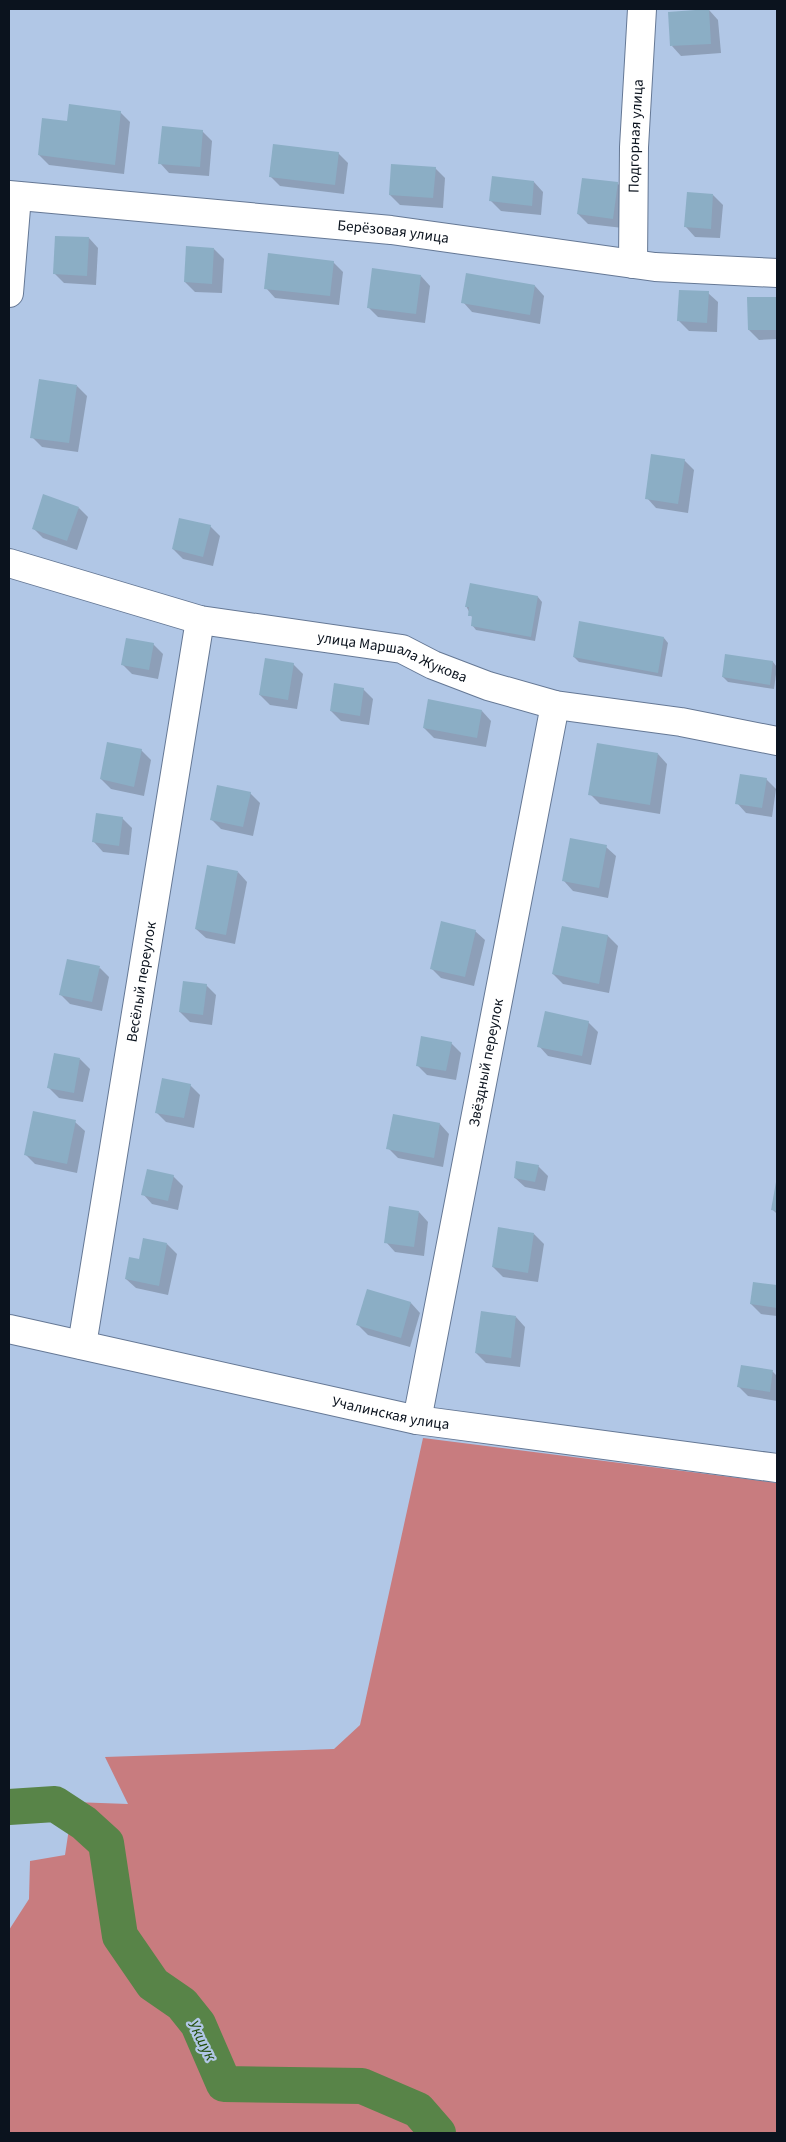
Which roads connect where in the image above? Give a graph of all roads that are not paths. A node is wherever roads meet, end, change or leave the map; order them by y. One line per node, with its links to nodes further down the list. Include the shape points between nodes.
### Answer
1 (642, 9): 3 (street, Подгорная улица, via 634,146)
2 (13, 195): 3 (street, Берёзовая улица, via 391,230); 5 (street)
3 (633, 264): 4 (street, Берёзовая улица)
4 (777, 273)
5 (9, 293)
6 (9, 563): 7 (street, улица Маршала Жукова)
7 (200, 620): 8 (street, улица Маршала Жукова, via 402,649 488,686); 11 (street, Весёлый переулок)
8 (555, 705): 9 (street, улица Маршала Жукова, via 681,722); 12 (street, Звёздный переулок)
9 (777, 741)
10 (9, 1329): 11 (street, Учалинская улица)
11 (82, 1346): 12 (street, Учалинская улица)
12 (417, 1420): 13 (street, Учалинская улица)
13 (777, 1468)

